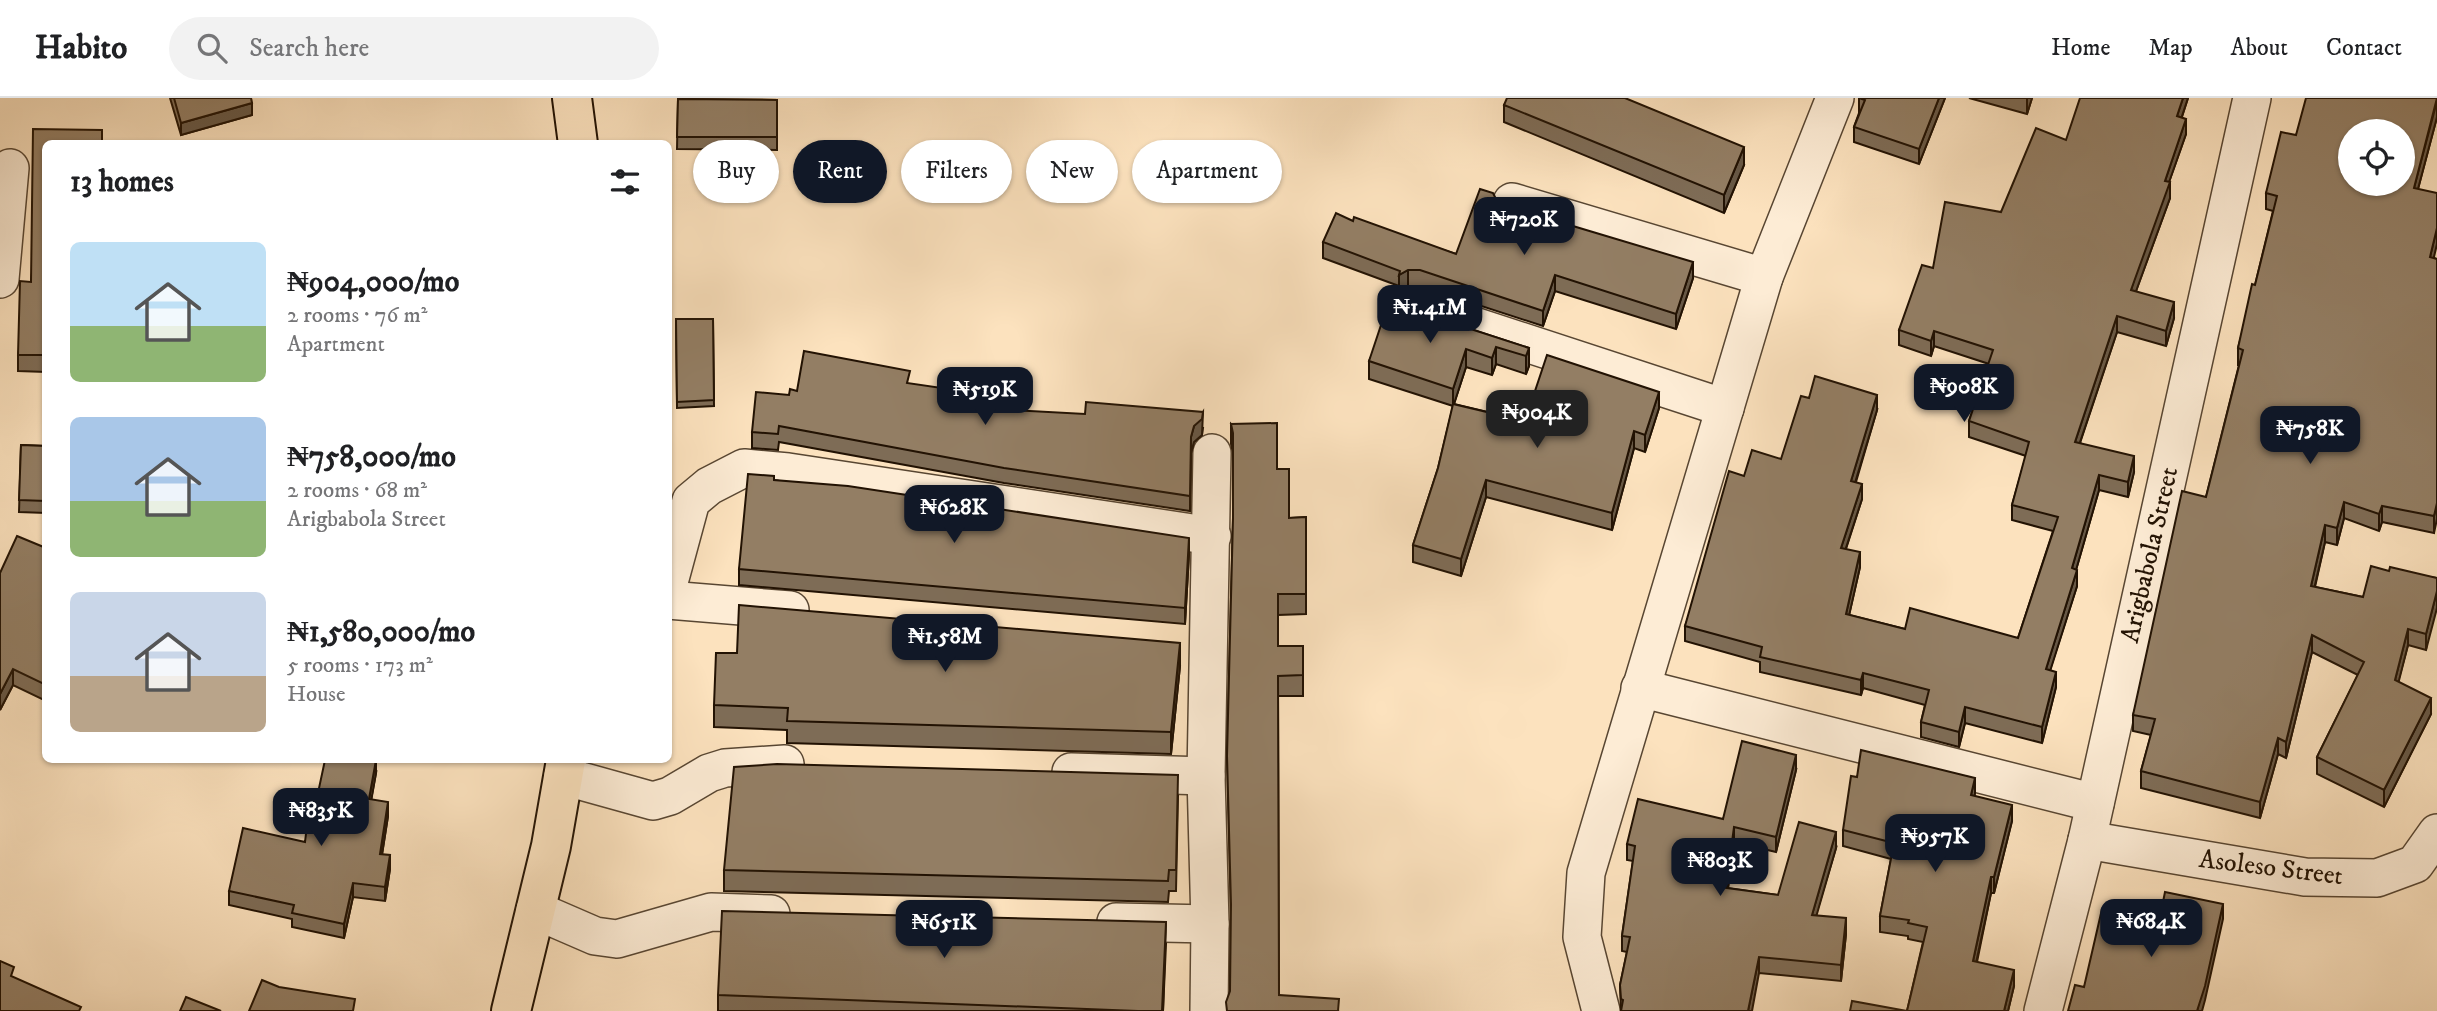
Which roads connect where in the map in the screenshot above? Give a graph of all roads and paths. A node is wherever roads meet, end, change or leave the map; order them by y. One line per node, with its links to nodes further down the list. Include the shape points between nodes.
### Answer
1 (572, 98): 4 (main road)
2 (1835, 98): 7 (street)
3 (2252, 98): 21 (street, Arigbabola Street)
4 (577, 140)
5 (10, 168): 8 (street)
6 (1512, 202): 7 (street)
7 (1764, 277): 10 (street)
8 (0, 279)
9 (1413, 306): 10 (street)
10 (1725, 408): 16 (street)
11 (1212, 453): 12 (street)
12 (1212, 536): 13 (street, via 744,468 691,501); 20 (street, via 1195,646)
13 (672, 571)
14 (672, 600): 15 (street)
15 (821, 613)
16 (1640, 688): 21 (street); 30 (street, via 1586,873 1582,937)
17 (818, 765): 18 (street, via 725,768 653,801)
18 (565, 768): 24 (main road)
19 (1040, 771): 20 (street)
20 (1206, 776): 27 (street)
21 (2095, 803): 23 (street, Arigbabola Street)
22 (2437, 833): 23 (street, Asoleso Street, via 2415,864 2377,878 2305,877)
23 (2087, 840): 31 (street, Arigbabola Street)
24 (535, 911): 25 (street, via 596,936 617,939 712,912); 28 (main road)
25 (802, 914)
26 (1087, 921): 27 (street)
27 (1210, 924): 29 (street)
28 (515, 1010)
29 (1209, 1011)
30 (1601, 1011)
31 (2043, 1011)

